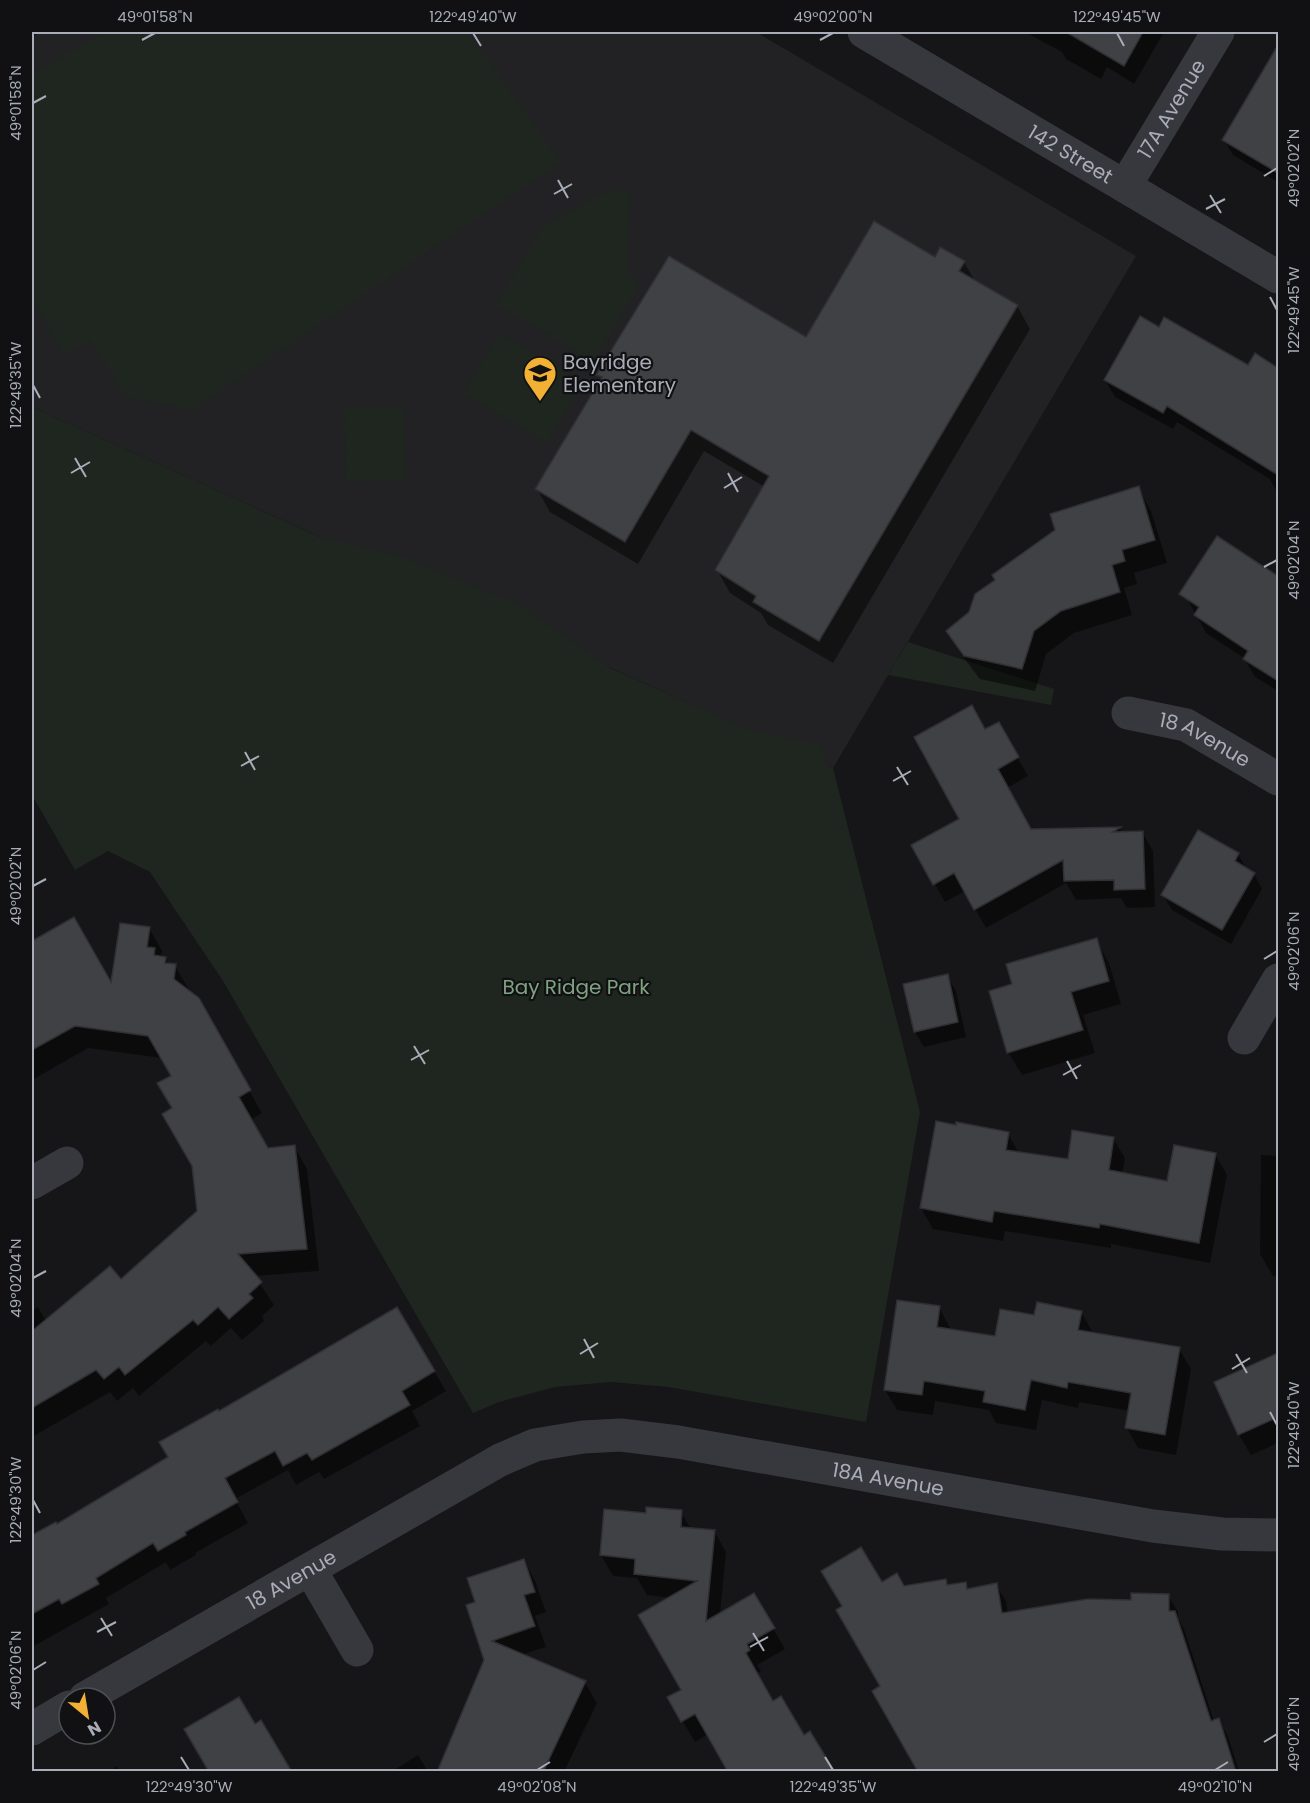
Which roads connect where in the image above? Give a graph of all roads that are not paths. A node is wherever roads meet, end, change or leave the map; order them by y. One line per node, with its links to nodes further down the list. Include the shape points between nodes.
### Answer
1 (864, 32): 3 (street, 142 Street)
2 (1218, 32): 3 (street, 17A Avenue)
3 (1125, 186): 4 (street, 142 Street)
4 (1278, 277)
5 (1128, 713): 6 (street, 18 Avenue, via 1186,725)
6 (1278, 779)
7 (1278, 980): 8 (street)
8 (1244, 1038)
9 (67, 1163): 10 (street)
10 (32, 1183)
11 (500, 1460): 12 (street, 18A Avenue, via 535,1445 621,1435 1153,1526 1222,1534); 13 (street, 18 Avenue)
12 (1278, 1535)
13 (310, 1569): 14 (street); 15 (street, 18 Avenue)
14 (357, 1650)
15 (106, 1686)
16 (57, 1714): 17 (street)
17 (32, 1729)

